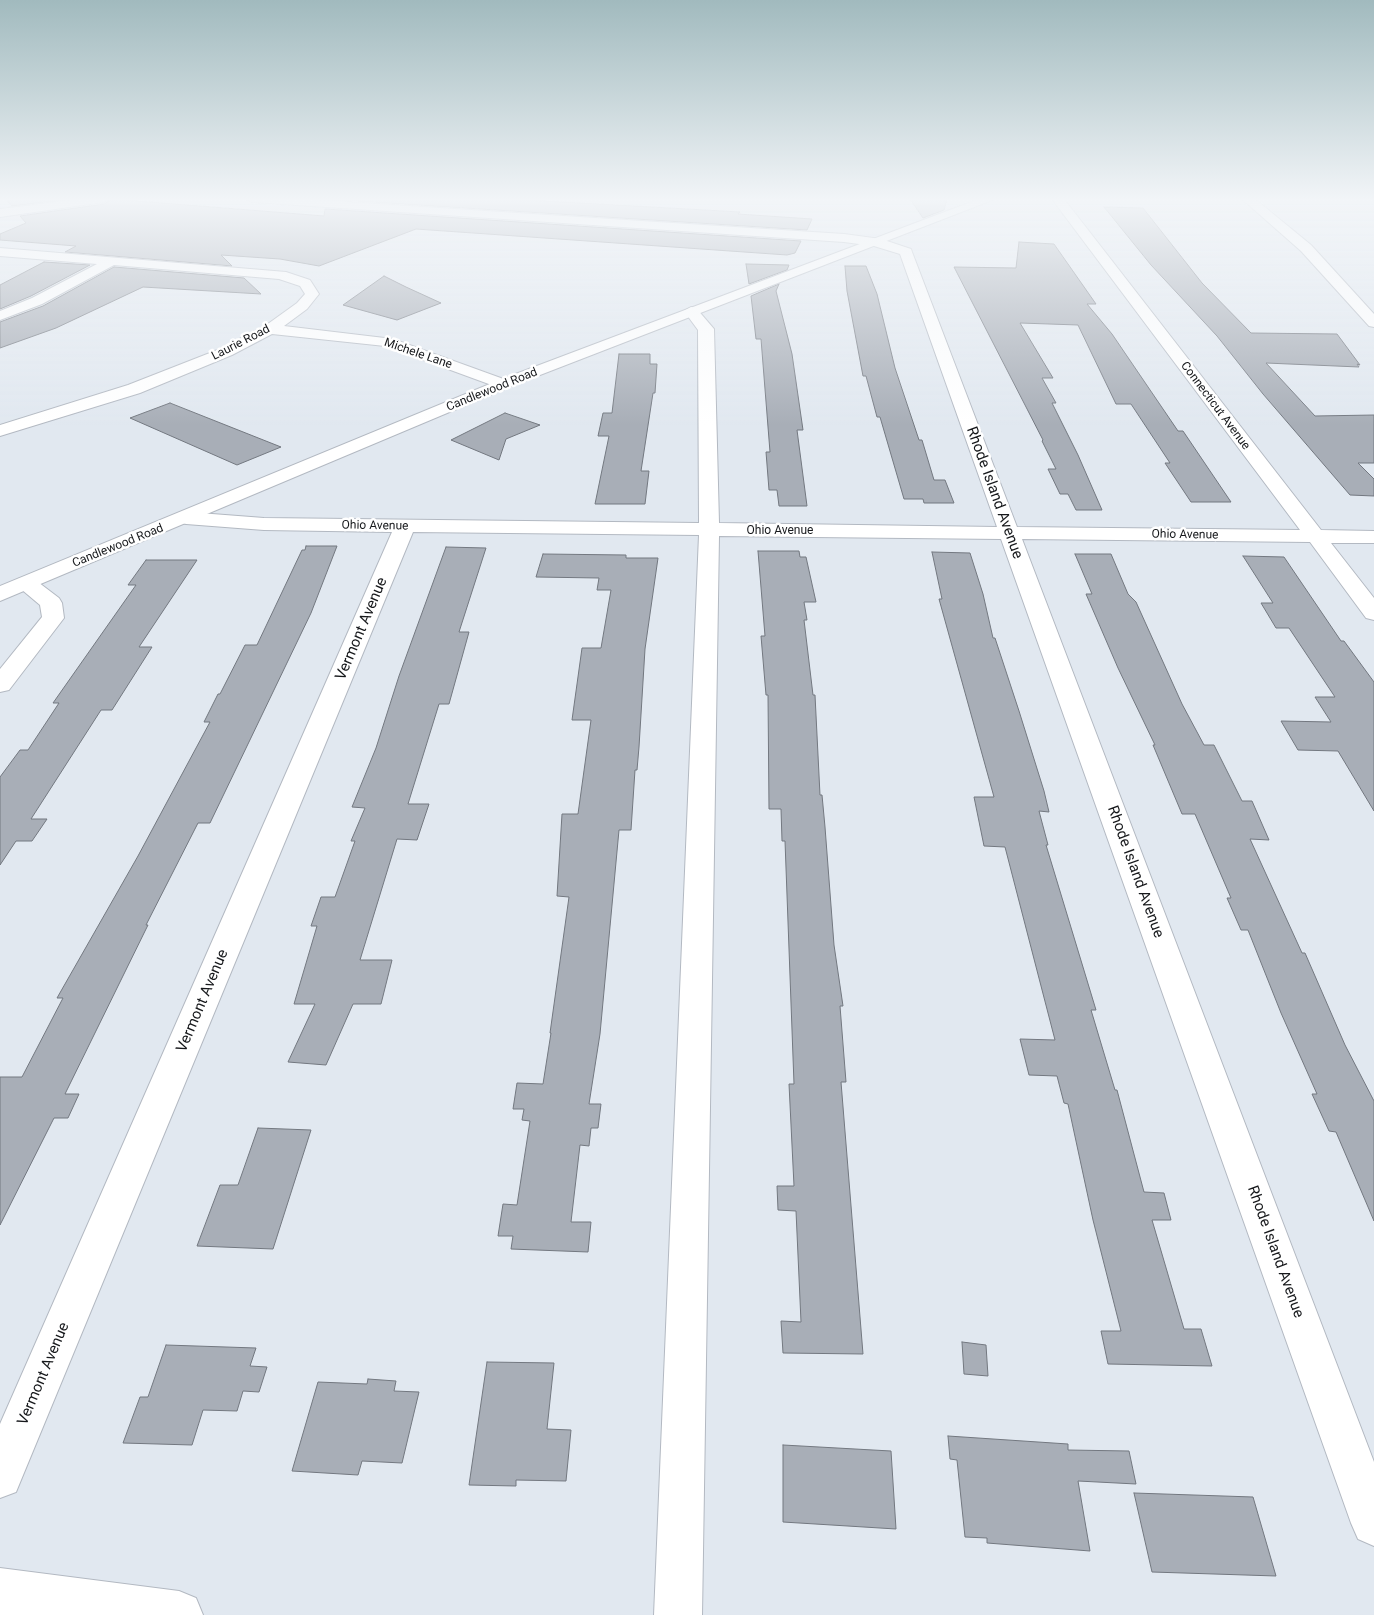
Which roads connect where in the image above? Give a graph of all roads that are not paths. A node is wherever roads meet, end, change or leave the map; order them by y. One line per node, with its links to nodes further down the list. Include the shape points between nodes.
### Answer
1 (87, 274): 8 (street)
2 (281, 274): 10 (street, Laurie Road, via 305,283 312,294 302,306)
3 (789, 274): 7 (street, Candlewood Road)
4 (914, 274): 16 (street, Rhode Island Avenue)
5 (1115, 274): 17 (street, Connecticut Avenue)
6 (1330, 274): 9 (street)
7 (691, 311): 11 (street, Candlewood Road); 15 (street, via 706,329)
8 (0, 316)
9 (1374, 324)
10 (270, 329): 11 (street, Michele Lane, via 388,342); 12 (street, Laurie Road, via 166,377)
11 (503, 384): 13 (street, Candlewood Road)
12 (0, 431)
13 (186, 518): 14 (street, Ohio Avenue, via 264,524); 19 (street, Candlewood Road)
14 (405, 526): 15 (street, Ohio Avenue); 23 (street, Vermont Avenue)
15 (709, 530): 16 (street, Ohio Avenue); 27 (street)
16 (1008, 532): 17 (street, Ohio Avenue); 24 (street, Rhode Island Avenue)
17 (1315, 536): 18 (street, Ohio Avenue); 21 (street, Connecticut Avenue)
18 (1374, 537)
19 (26, 584): 20 (street, Candlewood Road); 22 (street, via 51,603 53,618)
20 (0, 594)
21 (1374, 613)
22 (0, 685)
23 (0, 1476)
24 (1374, 1522)
25 (0, 1592): 26 (street)
26 (179, 1615)
27 (678, 1615)

